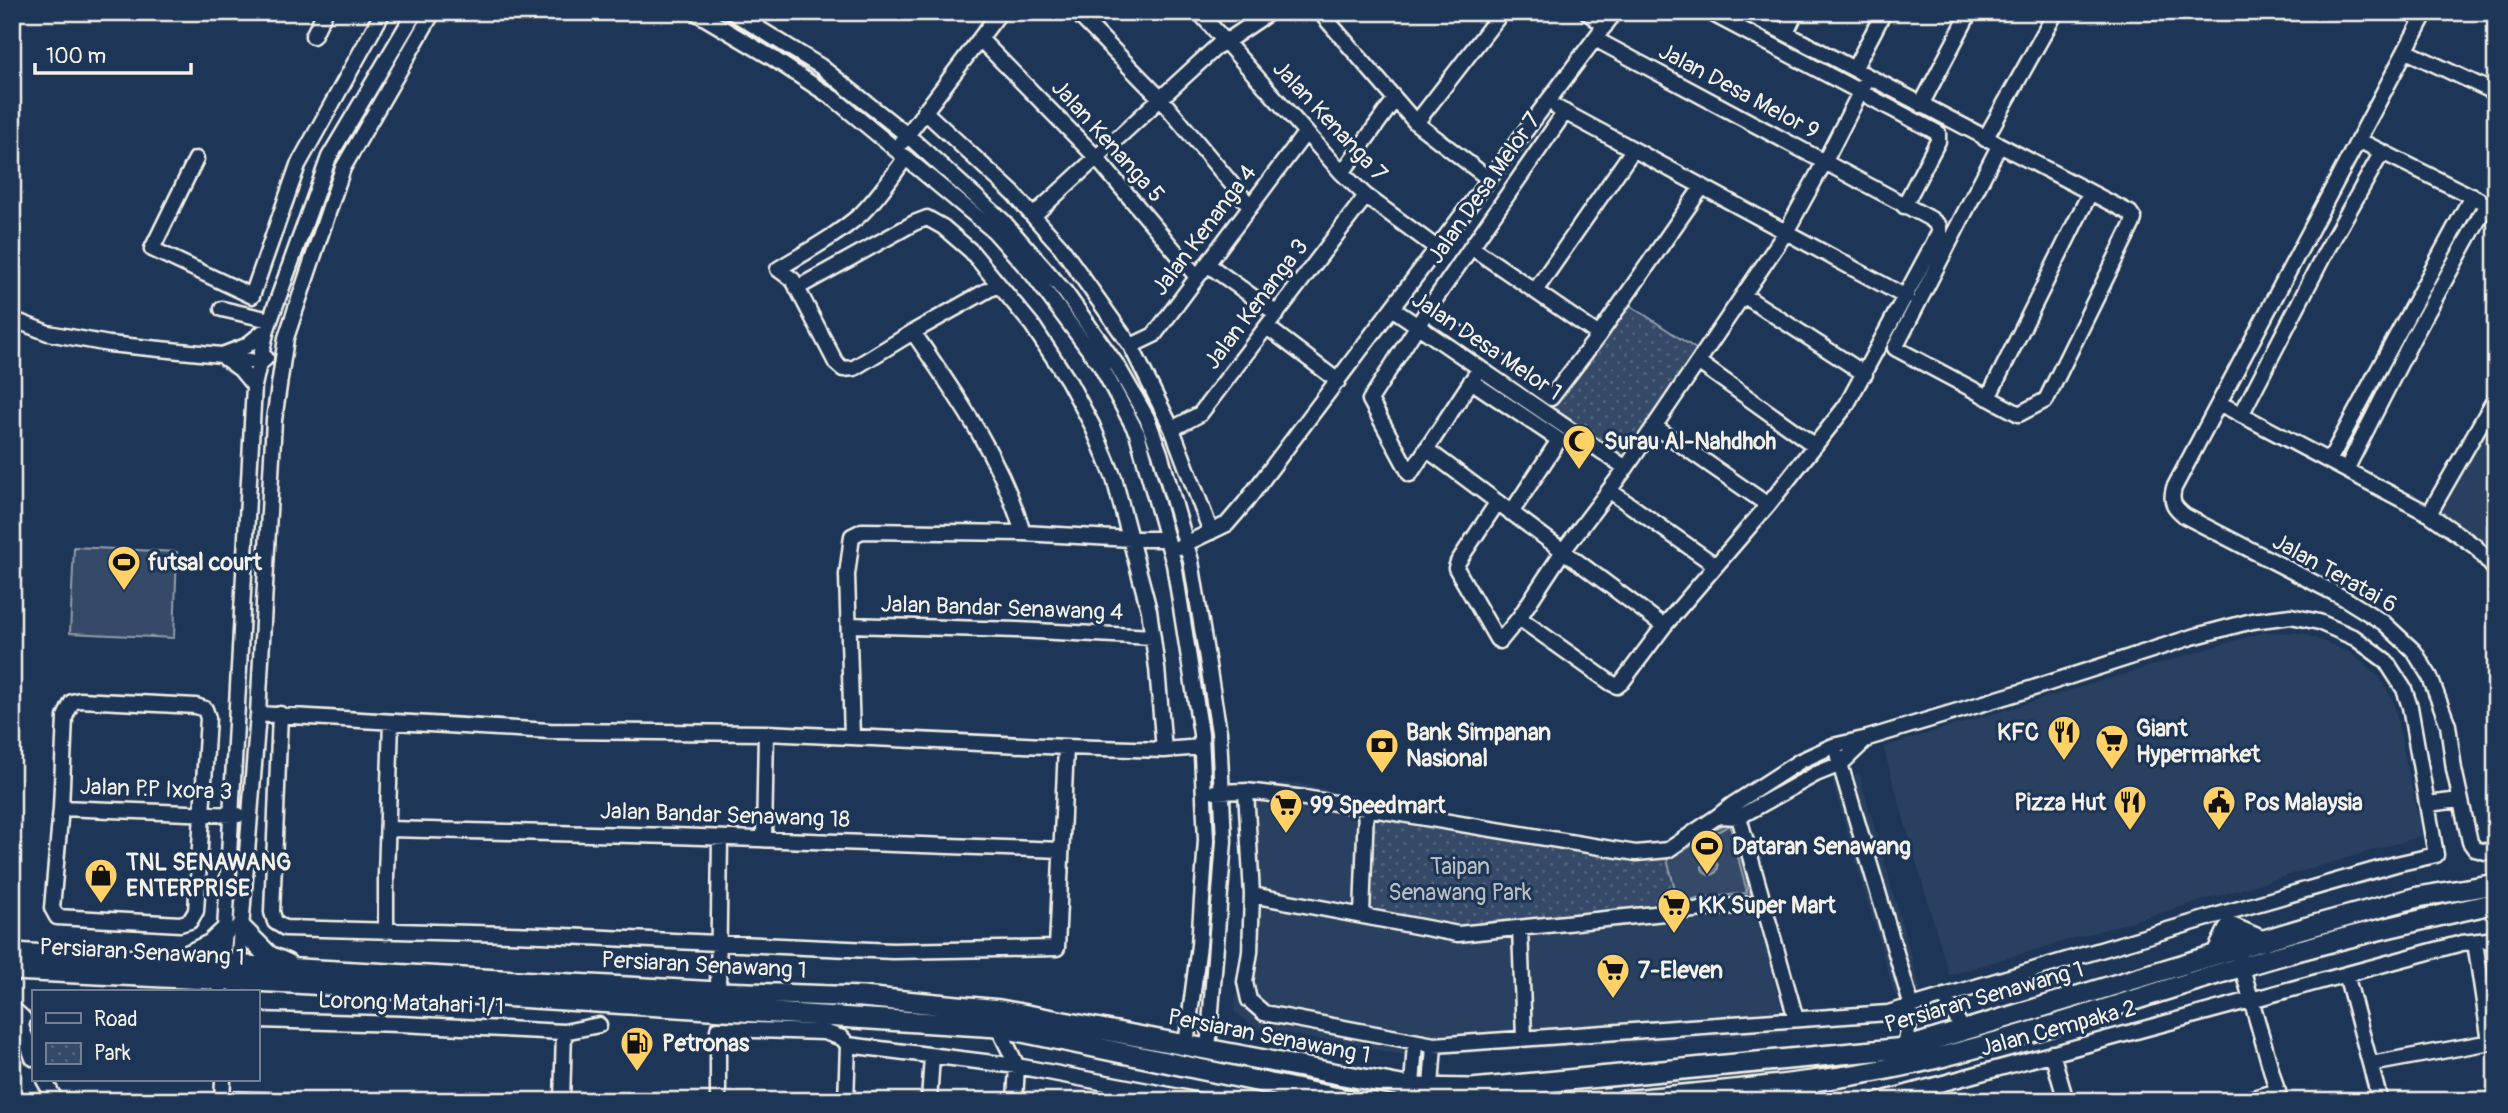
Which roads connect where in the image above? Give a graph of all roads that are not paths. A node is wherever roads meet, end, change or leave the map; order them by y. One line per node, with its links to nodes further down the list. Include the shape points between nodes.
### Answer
1 (325, 12): 24 (street)
2 (383, 12): 48 (street, via 298,165 253,296 152,249)
3 (415, 12): 76 (street, via 329,157)
4 (433, 12): 81 (street, via 343,169)
5 (695, 12): 47 (street, via 836,100)
6 (732, 12): 41 (street, via 820,66)
7 (1000, 12): 25 (street)
8 (1076, 12): 33 (street)
9 (1199, 12): 27 (street, Jalan Kenanga 7)
10 (1270, 12): 27 (street)
11 (1320, 12): 34 (street)
12 (1502, 12): 39 (street)
13 (1587, 12): 22 (street)
14 (1615, 12): 22 (street)
15 (1709, 12): 32 (street)
16 (1745, 12): 23 (street)
17 (1796, 12): 23 (street)
18 (1884, 12): 29 (street)
19 (1970, 12): 36 (street)
20 (2056, 12): 42 (street)
21 (2426, 12): 28 (street)
22 (1605, 26): 26 (street)
23 (1786, 33): 29 (street)
24 (313, 36)
25 (980, 39): 37 (street); 49 (street, Jalan Kenanga 5)
26 (1595, 39): 35 (street); 50 (street, Jalan Desa Melor 9)
27 (1226, 40): 33 (street); 40 (street, Jalan Kenanga 7)
28 (2406, 51): 31 (street); 43 (street)
29 (1854, 69): 30 (street)
30 (1868, 77): 32 (street); 36 (street)
31 (2496, 93)
32 (1860, 94): 50 (street); 58 (street, via 1938,133)
33 (1161, 99): 49 (street); 57 (street)
34 (1395, 100): 39 (street); 51 (street)
35 (1547, 103): 38 (street); 52 (street)
36 (1921, 105): 42 (street)
37 (925, 111): 41 (street); 60 (street)
38 (1565, 112): 45 (street); 62 (street, Jalan Desa Melor 7)
39 (1416, 123): 52 (street)
40 (1306, 132): 51 (street, Jalan Kenanga 7); 57 (street, Jalan Kenanga 4)
41 (907, 135): 47 (street); 111 (street, via 1003,221 1065,292 1118,367 1147,418)
42 (1985, 139): 44 (street)
43 (2358, 140): 46 (street); 93 (street)
44 (1998, 146): 54 (street); 92 (street, via 1895,348)
45 (1633, 150): 53 (street); 68 (street)
46 (2382, 152): 56 (street); 94 (street)
47 (902, 153): 67 (street, via 881,191 860,214 822,244 778,269); 110 (street, via 994,231 1101,366 1137,433)
48 (196, 159)
49 (1097, 159): 60 (street); 65 (street, Jalan Kenanga 5)
50 (1825, 163): 58 (street, Jalan Desa Melor 9); 61 (street)
51 (1342, 173): 55 (street, Jalan Kenanga 7)
52 (1489, 178): 63 (street)
53 (1702, 187): 61 (street); 80 (street)
54 (2090, 193): 92 (street); 92 (street, via 2134,219 2046,400 2019,414)
55 (1366, 196): 63 (street, Jalan Kenanga 7); 74 (street, Jalan Kenanga 3)
56 (2472, 196): 59 (street); 99 (street)
57 (1250, 206): 64 (street, Jalan Kenanga 4)
58 (1904, 206): 70 (street, Jalan Desa Melor 9, via 1939,226)
59 (2491, 206): 101 (street, via 2413,338)
60 (1033, 216): 82 (street, via 1060,246)
61 (1786, 232): 69 (street); 70 (street)
62 (1471, 247): 68 (street); 73 (street, Jalan Desa Melor 7)
63 (1438, 248): 72 (street)
64 (1207, 264): 65 (street, Jalan Kenanga 4); 74 (street)
65 (1197, 277): 82 (street, Jalan Kenanga 4, via 1154,335)
66 (997, 285): 67 (street, via 971,251 927,218); 79 (street); 109 (street, via 1032,325 1092,425 1114,478)
67 (797, 288): 79 (street, via 843,369 854,369)
68 (1535, 291): 80 (street)
69 (1743, 295): 84 (street); 87 (street)
70 (1906, 298): 87 (street)
71 (222, 309): 76 (street)
72 (1393, 309): 77 (street, Jalan Desa Melor 1); 88 (street)
73 (1427, 311): 77 (street, Jalan Desa Melor 7); 80 (street, via 1551,398)
74 (1277, 314): 78 (street, Jalan Kenanga 3)
75 (12, 319): 83 (street, via 48,333)
76 (268, 324): 83 (street, via 246,346); 85 (street)
77 (1417, 326): 86 (street, Jalan Desa Melor 1); 98 (street, Jalan Desa Melor 7, via 1370,400 1410,474)
78 (1267, 327): 88 (street); 96 (street, Jalan Kenanga 3, via 1200,414)
79 (913, 332): 108 (street, via 995,459)
80 (1599, 335)
81 (286, 338): 85 (street); 119 (street, via 274,421)
82 (1131, 346): 96 (street)
83 (221, 355): 85 (street); 90 (street)
84 (1698, 362): 95 (street); 97 (street)
85 (260, 363): 90 (street)
86 (1480, 368): 89 (street); 100 (street, Jalan Desa Melor 1)
87 (1865, 374): 97 (street)
88 (1338, 381): 107 (street, via 1245,503 1227,524)
89 (1471, 381): 98 (street); 105 (street, via 1559,440)
90 (254, 386): 139 (street)
91 (2496, 397): 106 (street)
92 (1988, 398)
93 (2219, 404): 94 (street); 133 (street, Jalan Teratai 6, via 2174,488 2175,508 2344,598 2384,623 2414,651 2430,677 2448,725)
94 (2241, 415): 99 (street)
95 (1654, 426): 100 (street); 104 (street)
96 (1172, 429): 107 (street)
97 (1814, 444): 104 (street)
98 (1426, 449): 103 (street)
99 (2329, 461): 101 (street)
100 (1626, 468): 102 (street)
101 (2346, 470): 106 (street)
102 (1610, 491): 112 (street); 113 (street)
103 (1497, 503): 105 (street); 115 (street, via 1456,568 1497,639 1505,638)
104 (1768, 505): 113 (street)
105 (1511, 513): 112 (street)
106 (2429, 514): 114 (street, via 2476,547)
107 (1211, 532): 111 (street)
108 (1023, 533): 109 (street); 116 (street, via 862,531 852,536 847,575)
109 (1130, 539): 110 (street); 118 (street)
110 (1168, 544): 111 (street); 127 (street)
111 (1186, 545): 130 (street, via 1219,732)
112 (1563, 551): 115 (street); 117 (street)
113 (1715, 565): 117 (street)
114 (2496, 571)
115 (1519, 618): 117 (street, via 1617,686)
116 (849, 625): 118 (street, Jalan Bandar Senawang 4); 123 (street)
117 (1664, 626)
118 (1153, 637): 128 (street)
119 (258, 714): 120 (street); 140 (street)
120 (280, 714): 121 (street); 156 (street, via 275,922 285,928)
121 (391, 722): 122 (street, via 550,731); 141 (street)
122 (766, 733): 123 (street); 143 (street)
123 (852, 737): 126 (street)
124 (1868, 738): 125 (street); 129 (street); 134 (street, via 2192,637 2252,621 2291,617 2319,622 2355,638 2386,661 2410,707)
125 (1833, 746): 129 (street); 137 (street, via 1800,761)
126 (1066, 747): 128 (street); 144 (street)
127 (1201, 747): 128 (street); 132 (street)
128 (1164, 750)
129 (1841, 764): 137 (street); 175 (street)
130 (1222, 791): 131 (street); 132 (street); 190 (street, via 1224,841)
131 (1246, 791): 136 (street); 147 (street)
132 (1204, 792): 187 (street, via 1206,840 1199,945)
133 (2460, 800): 134 (street); 145 (street, Jalan Teratai 6, via 2475,849)
134 (2427, 804): 153 (street, via 2436,855)
135 (61, 808): 138 (street, Jalan P.P Ixora 3); 138 (street, via 65,717 72,702 80,700 205,709); 138 (street, via 52,908 64,919 190,921 196,911)
136 (1366, 808): 137 (street, via 1636,853 1668,850 1718,816); 152 (street)
137 (1735, 811): 148 (street)
138 (201, 814): 139 (street, Jalan P.P Ixora 3)
139 (231, 815): 140 (street, Jalan P.P Ixora 3); 155 (street)
140 (250, 816): 155 (street)
141 (388, 829): 142 (street, Jalan Bandar Senawang 18); 156 (street)
142 (720, 838): 143 (street, Jalan Bandar Senawang 18); 160 (street)
143 (764, 839): 144 (street, Jalan Bandar Senawang 18)
144 (1061, 850): 160 (street, via 1057,948 893,951)
145 (2496, 850)
146 (2496, 884): 158 (main road, Persiaran Senawang 1, via 2418,897)
147 (1252, 895): 152 (street); 185 (street, via 1245,982 1249,1000 1264,1013)
148 (1763, 903): 154 (street, via 1660,907); 177 (street)
149 (2496, 903): 151 (main road, Persiaran Senawang 1)
150 (2496, 909): 151 (main road)
151 (2465, 910): 164 (main road, Persiaran Senawang 1, via 2352,935)
152 (1362, 914): 154 (street, via 1458,934)
153 (2227, 920): 158 (main road); 161 (main road); 173 (street)
154 (1520, 928): 183 (street)
155 (233, 930): 163 (main road); 167 (main road); 169 (street)
156 (386, 932): 160 (street)
157 (2496, 939): 159 (street, Jalan Cempaka 2)
158 (2263, 942): 161 (main road, Persiaran Senawang 1)
159 (2474, 942): 166 (street, Jalan Cempaka 2); 184 (street)
160 (720, 944): 172 (street)
161 (2227, 950): 164 (street); 182 (main road, Persiaran Senawang 1)
162 (12, 953): 163 (main road, Persiaran Senawang 1)
163 (176, 961): 169 (main road, Persiaran Senawang 1)
164 (2242, 967): 174 (street); 198 (main road, Persiaran Senawang 1, via 2118,1007)
165 (12, 970): 168 (main road, Persiaran Senawang 1)
166 (2346, 974): 174 (street, Jalan Cempaka 2); 194 (street)
167 (289, 975): 169 (main road, Persiaran Senawang 1); 171 (main road); 172 (main road, Persiaran Senawang 1); 180 (main road, Persiaran Senawang 1)
168 (184, 979): 169 (main road, Persiaran Senawang 1); 170 (main road)
169 (228, 979)
170 (198, 990)
171 (259, 991)
172 (718, 992): 187 (main road, Persiaran Senawang 1, via 862,997 1000,1010)
173 (1944, 996): 175 (street); 182 (street)
174 (2252, 999): 191 (street, Jalan Cempaka 2); 200 (street)
175 (1912, 1007): 177 (street); 189 (street)
176 (23, 1014): 192 (street, via 21,1026)
177 (1796, 1019): 183 (street)
178 (259, 1020): 181 (street, Lorong Matahari 1/1)
179 (599, 1025): 181 (street, Lorong Matahari 1/1)
180 (998, 1027): 195 (street); 212 (main road, Persiaran Senawang 1)
181 (564, 1032): 206 (street)
182 (1964, 1032): 189 (main road, Persiaran Senawang 1)
183 (1524, 1038): 188 (street)
184 (2493, 1041): 194 (street)
185 (1415, 1043): 188 (street); 199 (street)
186 (848, 1045): 193 (street); 207 (street, via 824,1032 718,1029); 208 (street)
187 (1186, 1045): 190 (main road, Persiaran Senawang 1)
188 (1434, 1045): 199 (street)
189 (1905, 1048): 199 (main road, Persiaran Senawang 1)
190 (1208, 1049): 199 (main road, Persiaran Senawang 1)
191 (2052, 1053): 214 (street, Jalan Cempaka 2); 215 (street)
192 (32, 1055)
193 (932, 1056): 195 (street); 209 (street)
194 (2371, 1064): 217 (street)
195 (1017, 1066): 210 (street); 211 (street)
196 (45, 1082): 202 (street)
197 (223, 1082): 201 (street)
198 (1811, 1091): 213 (main road, Persiaran Senawang 1)
199 (1421, 1095)
200 (2279, 1096): 216 (street)
201 (222, 1100): 205 (street)
202 (56, 1101)
203 (167, 1101): 204 (street)
204 (175, 1101)
205 (291, 1101)
206 (562, 1101)
207 (718, 1101)
208 (846, 1101)
209 (929, 1101)
210 (1015, 1101)
211 (1200, 1101)
212 (1352, 1101)
213 (1624, 1101)
214 (1877, 1101)
215 (2066, 1101)
216 (2243, 1101)
217 (2380, 1101)

